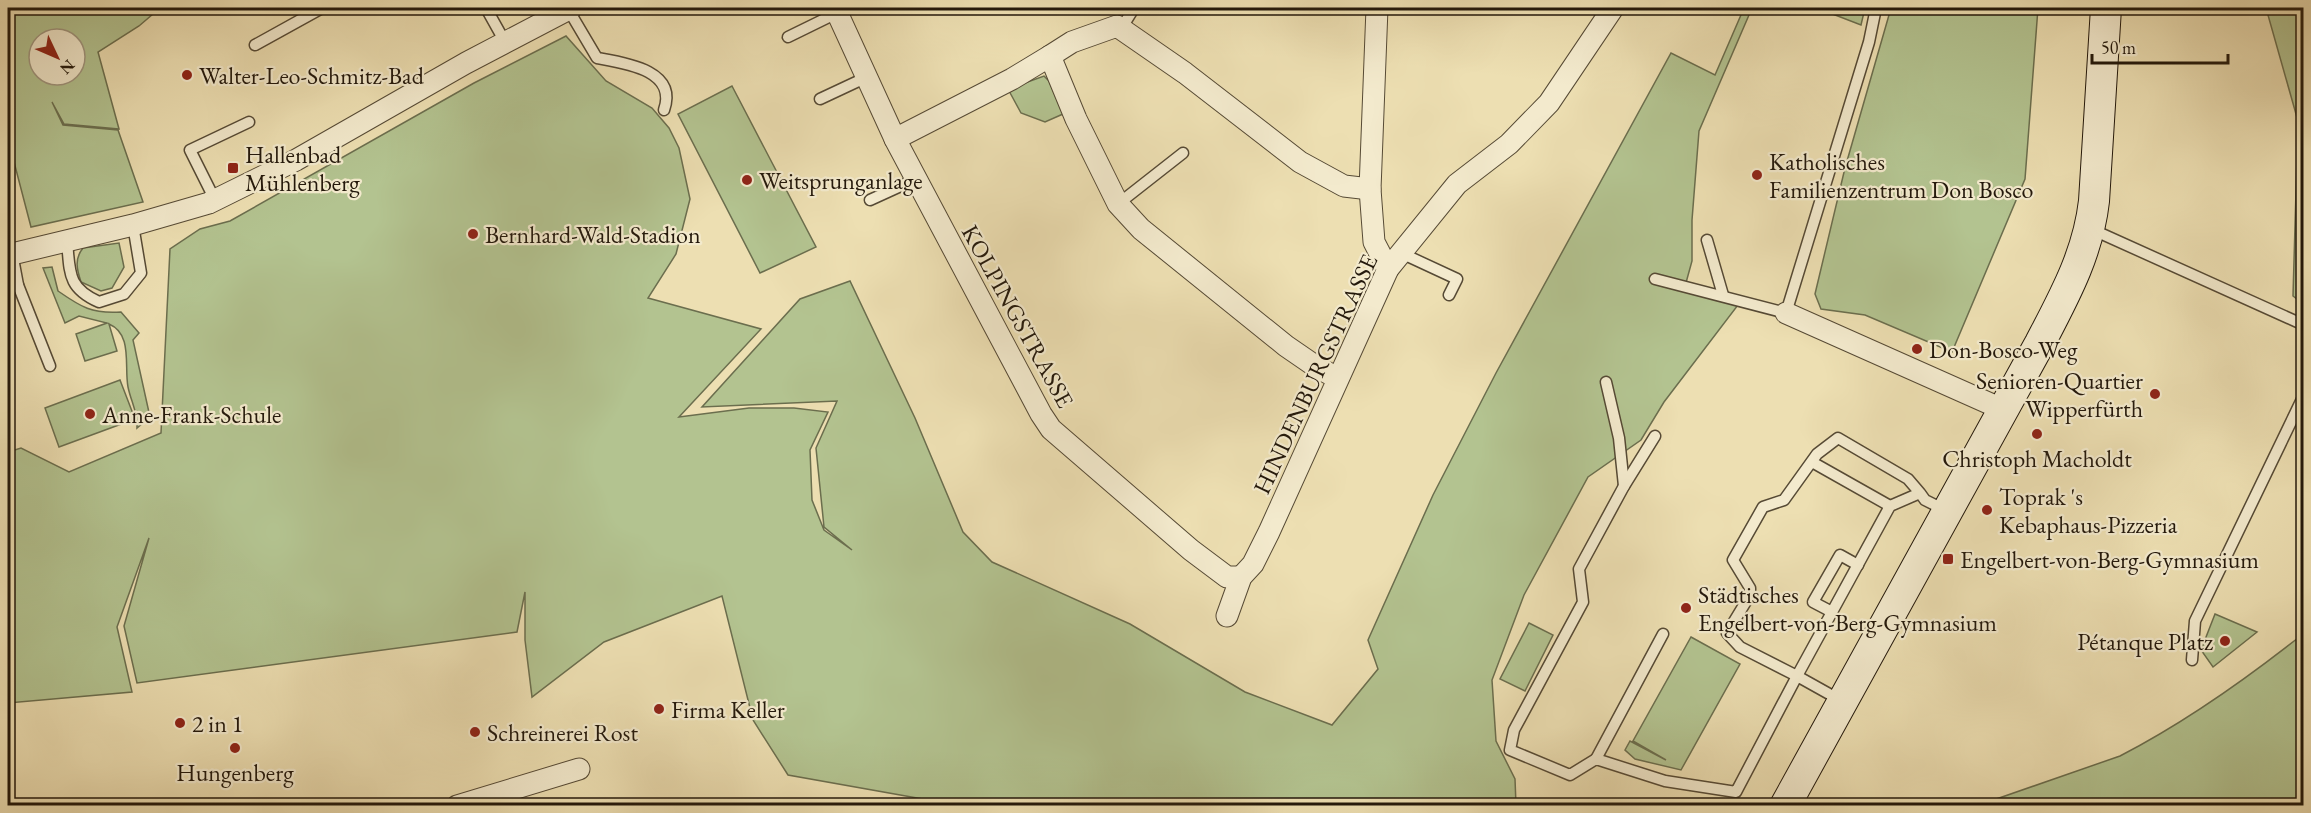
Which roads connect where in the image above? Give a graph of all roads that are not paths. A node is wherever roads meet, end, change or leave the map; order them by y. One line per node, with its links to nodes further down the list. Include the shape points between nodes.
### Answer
1 (322, 8): 13 (lane)
2 (486, 8): 12 (lane)
3 (570, 8): 12 (street); 17 (lane, via 597,58 652,72 667,92)
4 (1134, 8): 10 (lane)
5 (1377, 8): 22 (street)
6 (1613, 8): 31 (street, HINDENBURGSTRASSE, via 1549,103 1509,144 1457,184)
7 (1876, 8): 36 (lane)
8 (2106, 8): 27 (main road)
9 (836, 10): 11 (lane); 15 (street, KOLPINGSTRASSE)
10 (1121, 29): 14 (street, via 1117,26 1072,42); 22 (street, via 1300,162 1344,186)
11 (788, 37)
12 (505, 42): 23 (street, via 296,160)
13 (255, 45)
14 (1050, 56): 19 (street); 25 (street)
15 (867, 76): 16 (lane); 19 (street, KOLPINGSTRASSE)
16 (820, 99)
17 (664, 110)
18 (249, 122): 23 (lane, via 190,150)
19 (895, 139): 21 (street, KOLPINGSTRASSE)
20 (1183, 153): 25 (lane)
21 (915, 179): 24 (lane); 50 (street, KOLPINGSTRASSE, via 1051,429 1191,550 1227,577)
22 (1370, 189): 31 (street, via 1374,242)
23 (215, 200): 26 (street)
24 (870, 200)
25 (1118, 204): 39 (street, via 1141,229 1287,346)
26 (133, 225): 29 (street); 29 (lane, via 141,273 124,294 99,302 81,294 70,277)
27 (2091, 229): 37 (lane); 42 (main road, via 2073,280)
28 (1707, 240): 35 (lane)
29 (67, 241): 30 (street)
30 (10, 254): 33 (lane)
31 (1395, 261): 34 (lane, via 1457,279); 39 (street, HINDENBURGSTRASSE)
32 (1654, 279): 35 (lane)
33 (13, 287): 38 (lane)
34 (1449, 295)
35 (1723, 295): 36 (lane)
36 (1786, 312): 42 (street)
37 (2304, 325)
38 (50, 366)
39 (1338, 378): 50 (street, HINDENBURGSTRASSE, via 1269,532 1253,564)
40 (1606, 382): 45 (lane, via 1619,438)
41 (2304, 394): 54 (lane, via 2195,621)
42 (2004, 410): 48 (main road)
43 (1655, 436): 45 (lane)
44 (1812, 462): 46 (lane, via 1838,438 1908,479); 47 (lane); 55 (lane, via 1784,500 1763,507 1733,560 1750,588 1750,595 1727,633 1740,647)
45 (1624, 486): 57 (lane, via 1579,568 1582,602 1514,730 1510,750 1570,775)
46 (1920, 493): 47 (lane); 48 (lane, via 1925,500)
47 (1890, 506): 49 (lane)
48 (1947, 511): 56 (main road)
49 (1858, 565): 51 (lane); 51 (lane, via 1840,555 1813,602)
50 (1240, 577): 52 (street, HINDENBURGSTRASSE)
51 (1832, 612): 55 (lane)
52 (1227, 616)
53 (1663, 634): 57 (lane)
54 (2192, 660)
55 (1797, 676): 56 (lane); 57 (lane, via 1736,792 1665,781)
56 (1841, 701): 60 (main road)
57 (1596, 759)
58 (579, 769): 59 (street)
59 (457, 806)
60 (1785, 806)

